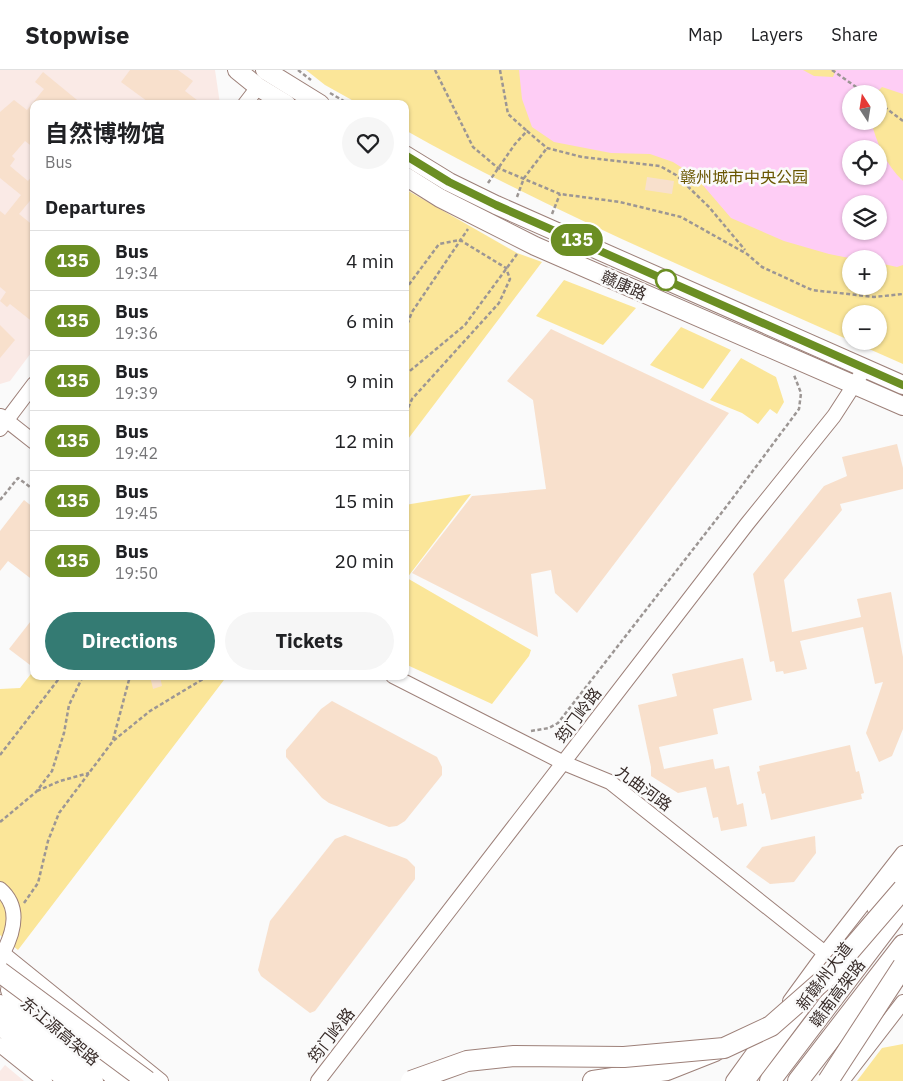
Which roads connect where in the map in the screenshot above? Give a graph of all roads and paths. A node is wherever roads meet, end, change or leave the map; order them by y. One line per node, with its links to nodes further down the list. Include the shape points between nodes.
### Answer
1 (237, 70): 7 (main road)
2 (265, 70): 8 (main road)
3 (435, 70): 17 (path, via 473,147)
4 (500, 70): 14 (path, via 508,114)
5 (832, 70): 6 (path)
6 (853, 85)
7 (258, 87): 9 (street); 10 (main road)
8 (321, 96): 11 (path)
9 (248, 100)
10 (279, 100)
11 (334, 100)
12 (888, 109): 13 (path)
13 (903, 120)
14 (527, 131): 15 (path); 17 (path)
15 (547, 148): 19 (path); 27 (path, via 582,157 660,166 676,175 709,206)
16 (409, 157): 32 (main road, 赣康路, via 496,205)
17 (498, 168): 19 (path); 20 (path)
18 (409, 178): 35 (main road, 赣康路, via 455,206 535,246)
19 (524, 178): 21 (path); 22 (path)
20 (488, 183)
21 (560, 194): 23 (path); 27 (path, via 620,202 681,217)
22 (517, 197)
23 (552, 213)
24 (469, 228): 25 (path)
25 (460, 240): 28 (path); 29 (path, via 440,244); 31 (path)
26 (517, 253): 28 (path)
27 (747, 254): 30 (path, via 762,267 812,290 874,297)
28 (505, 269): 33 (path, via 465,325); 38 (path, via 510,279 499,303)
29 (409, 285)
30 (903, 294)
31 (409, 320)
32 (864, 368): 34 (main road, 赣康路); 35 (street, 筠门岭路)
33 (409, 372)
34 (903, 385)
35 (856, 386): 39 (main road, 赣康路); 52 (street, 筠门岭路)
36 (30, 389): 40 (street)
37 (802, 400): 49 (path, via 799,409 726,507 558,723 549,728)
38 (409, 406)
39 (903, 406)
40 (2, 421): 41 (street)
41 (30, 439)
42 (30, 487): 43 (path, via 18,478)
43 (0, 500)
44 (58, 680): 51 (path)
45 (81, 680): 54 (path, via 69,705 52,771)
46 (129, 680): 50 (path)
47 (201, 680): 50 (path, via 150,711)
48 (401, 680): 52 (street, 九曲河路)
49 (524, 731)
50 (113, 740): 53 (path)
51 (0, 755)
52 (564, 763): 63 (street, 九曲河路, via 610,782); 79 (street, 筠门岭路)
53 (89, 773): 54 (path); 61 (path, via 58,813 38,883)
54 (36, 792): 55 (path)
55 (0, 822)
56 (903, 853): 63 (street)
57 (903, 872): 83 (main road, 新赣州大道)
58 (0, 889): 61 (street, via 7,895)
59 (903, 889): 72 (highway, bridge, via 828,976 770,1026)
60 (903, 906): 84 (highway, 赣南高架路)
61 (14, 919): 64 (street, via 12,934)
62 (903, 945): 85 (highway, 赣南高架路)
63 (824, 953): 82 (street)
64 (1, 959): 77 (highway, bridge); 78 (street)
65 (903, 968): 86 (main road); 87 (highway, bridge)
66 (0, 980): 76 (highway, 东江源高架路)
67 (0, 1005): 75 (highway, 东江源高架路)
68 (900, 1011): 88 (street)
69 (0, 1017): 74 (highway)
70 (0, 1026): 74 (main road)
71 (0, 1045): 73 (street)
72 (724, 1048): 80 (highway, bridge, via 615,1057 514,1056 468,1061); 81 (highway, bridge, via 667,1070)
73 (45, 1081)
74 (69, 1081)
75 (93, 1081)
76 (120, 1081)
77 (146, 1081)
78 (161, 1081)
79 (318, 1081)
80 (411, 1081)
81 (593, 1081)
82 (733, 1081)
83 (746, 1081)
84 (770, 1081)
85 (798, 1081)
86 (818, 1081)
87 (828, 1081)
88 (842, 1081)

